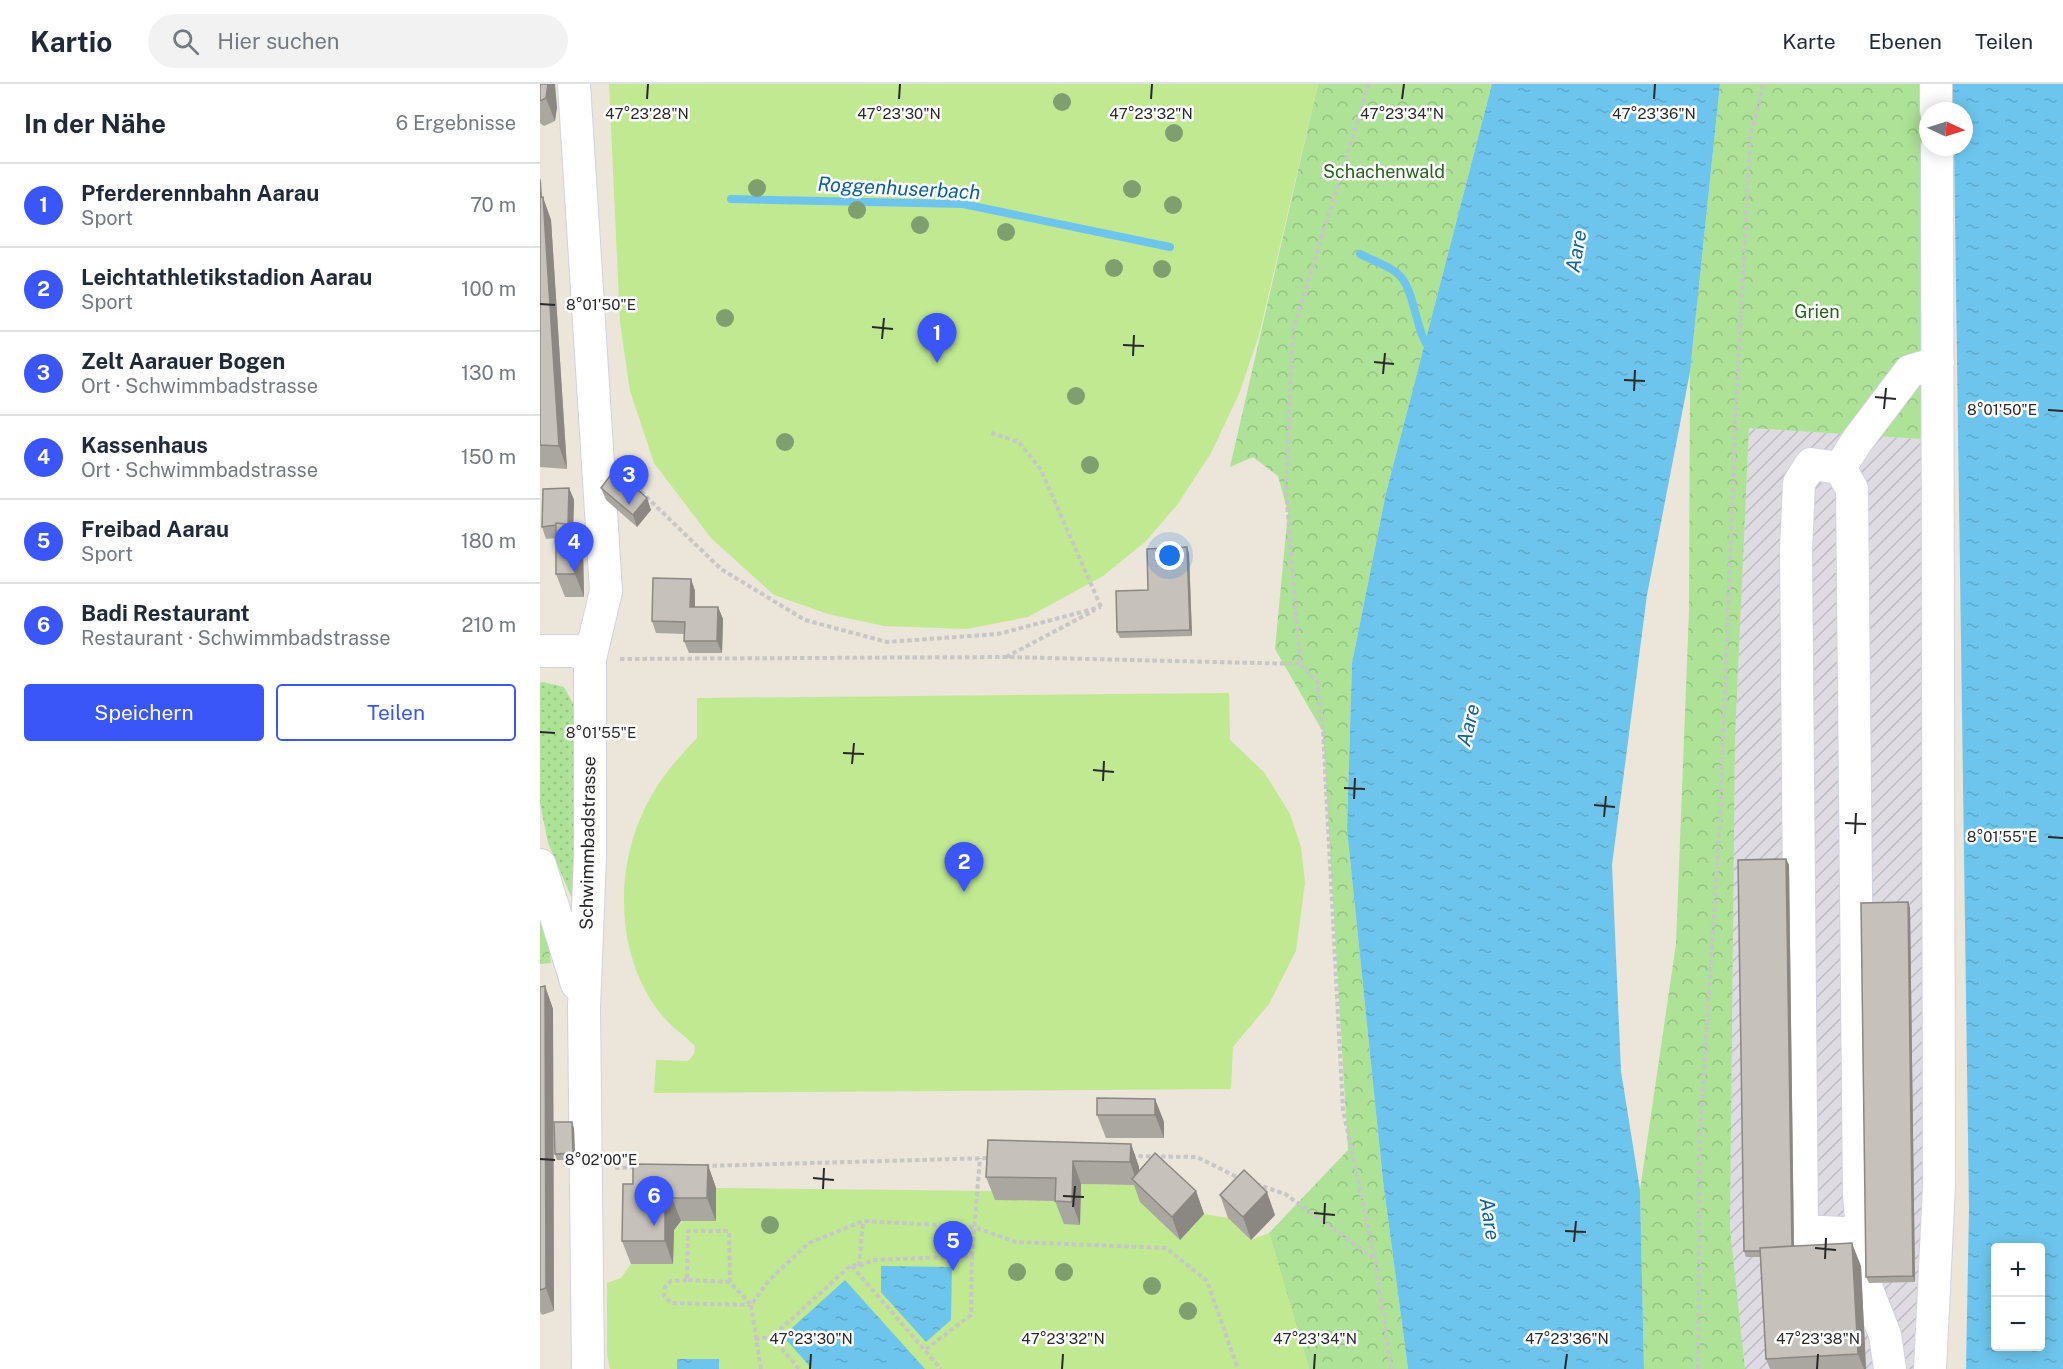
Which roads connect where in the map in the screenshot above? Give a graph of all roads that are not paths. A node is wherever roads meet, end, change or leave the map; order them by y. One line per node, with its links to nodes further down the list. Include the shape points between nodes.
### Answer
1 (574, 84): 8 (street, Schwimmbadstrasse, via 606,591)
2 (1936, 84): 3 (street)
3 (1936, 102)
4 (1937, 156): 5 (street)
5 (1938, 363): 6 (street, via 1910,371); 14 (street, via 1939,1187)
6 (1840, 468): 11 (street, via 1852,489); 11 (street, via 1811,464 1799,483 1796,549 1802,1232)
7 (540, 651): 8 (street, via 576,651)
8 (590, 659): 10 (street, Schwimmbadstrasse, via 590,857)
9 (540, 865): 10 (street, Schwimmbadstrasse)
10 (584, 1008): 12 (street, Schwimmbadstrasse)
11 (1862, 1234): 13 (street, via 1867,1289 1885,1335)
12 (588, 1369)
13 (1890, 1369)
14 (1930, 1369)

